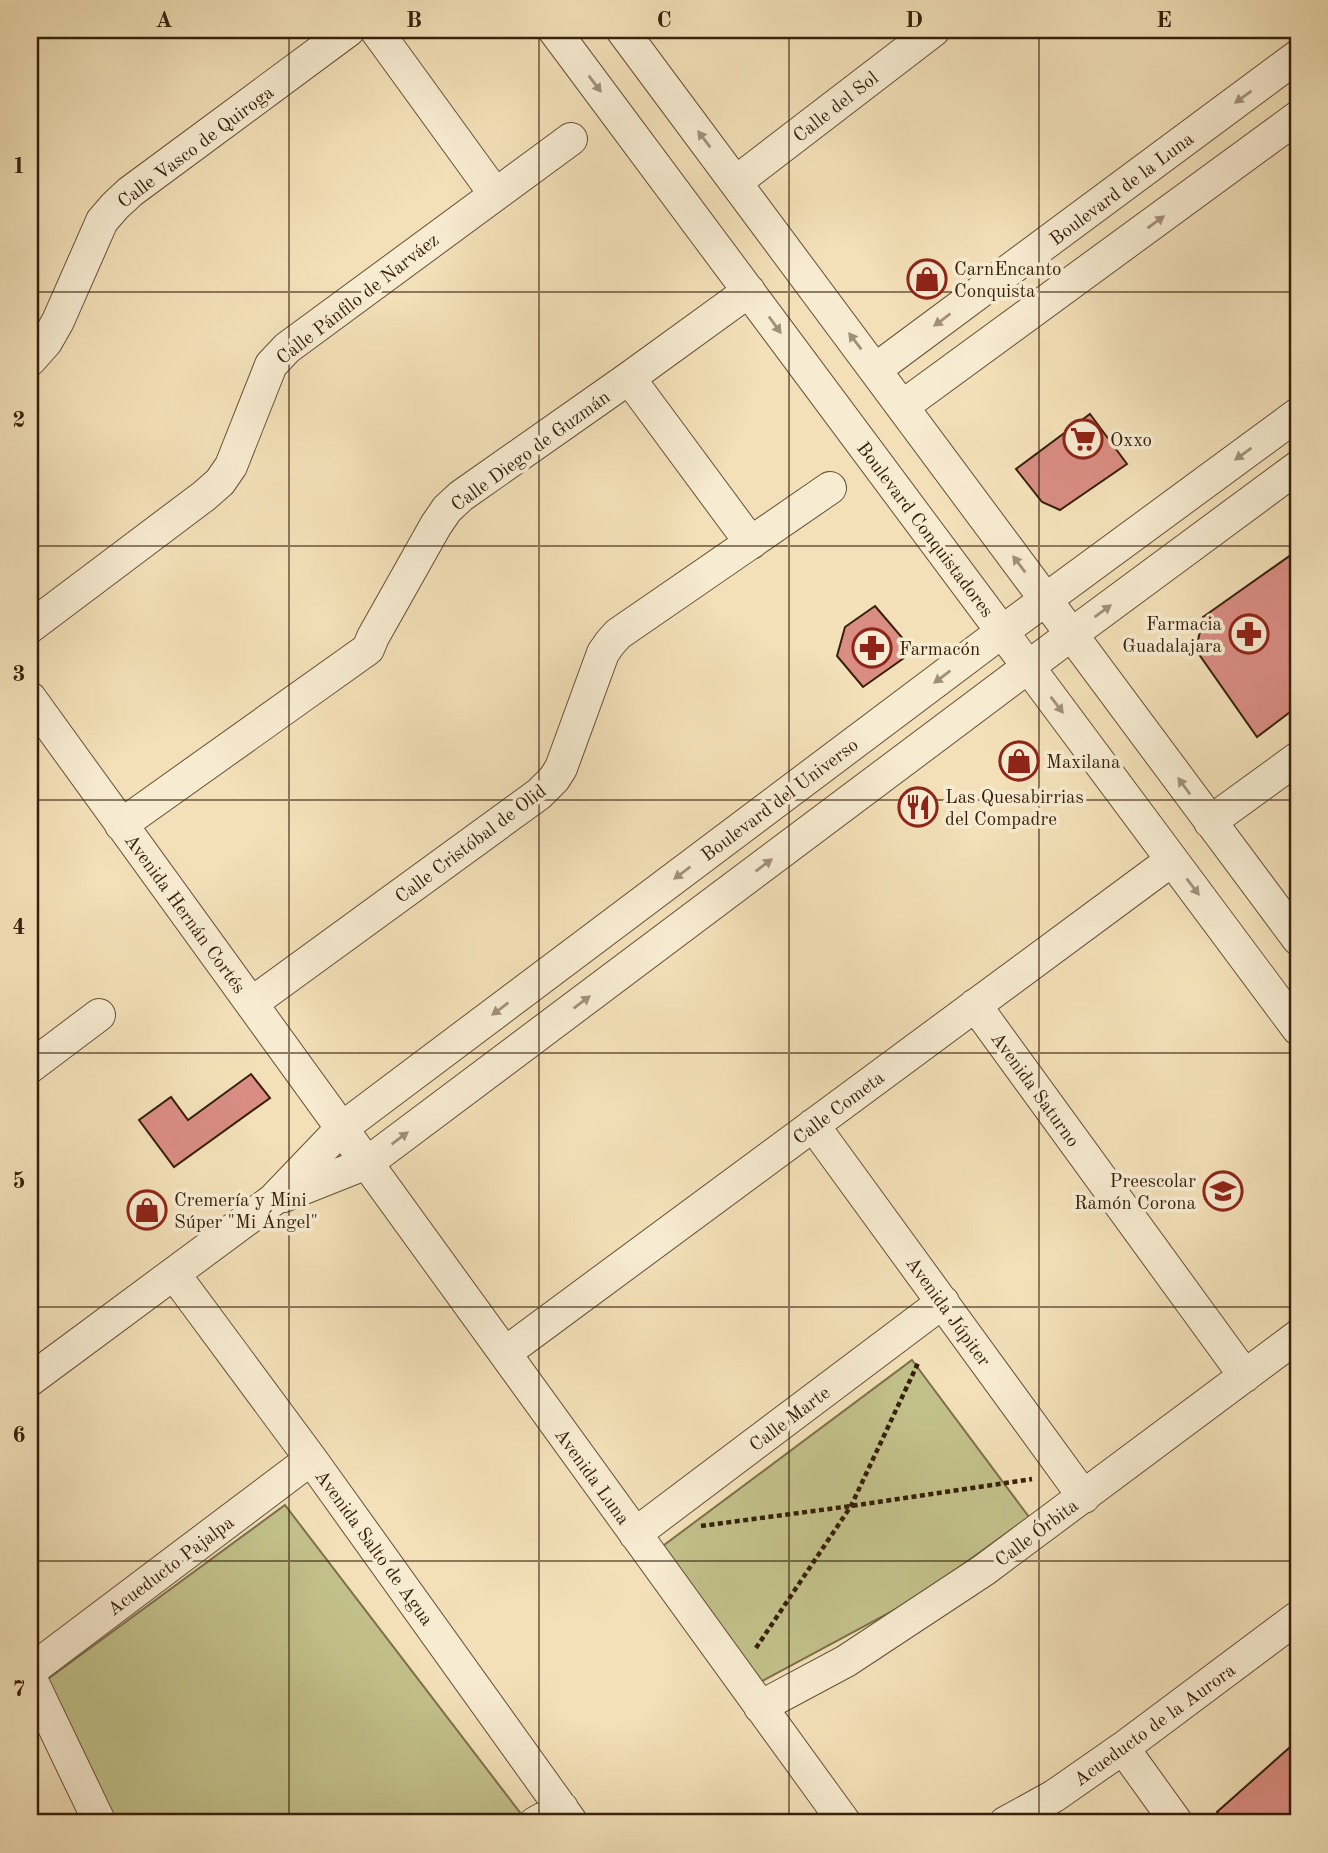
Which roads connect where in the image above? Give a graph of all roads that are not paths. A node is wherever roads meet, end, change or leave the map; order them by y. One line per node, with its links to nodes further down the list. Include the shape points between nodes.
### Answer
1 (349, 30): 14 (street, Calle Vasco de Quiroga, via 115,206 102,221 58,321)
2 (376, 30): 10 (street)
3 (554, 30): 13 (street, Boulevard Conquistadores, one-way to 13)
4 (622, 30): 9 (street, one-way to 4)
5 (934, 30): 9 (street, Calle del Sol)
6 (1298, 56): 11 (street, Boulevard de la Luna, one-way to 11)
7 (1298, 117): 12 (street, one-way to 7)
8 (571, 139): 10 (street, Calle Pánfilo de Narváez)
9 (736, 182): 15 (street, one-way to 9)
10 (495, 194): 23 (street, Calle Pánfilo de Narváez, via 278,356 232,466 219,482)
11 (1084, 215): 12 (street); 15 (street, Boulevard de la Luna, one-way to 15)
12 (1114, 253): 17 (street)
13 (750, 290): 16 (street, Calle Diego de Guzmán); 24 (street, Boulevard Conquistadores, one-way to 24)
14 (30, 360)
15 (876, 369): 17 (street)
16 (629, 378): 21 (street); 30 (street, Calle Diego de Guzmán, via 447,509 368,649)
17 (903, 406): 22 (street, one-way to 17)
18 (1298, 414): 22 (street, Boulevard del Universo, one-way to 22)
19 (1298, 467): 25 (street, Boulevard del Universo, one-way to 19)
20 (830, 488): 21 (street, Calle Cristóbal de Olid)
21 (751, 543): 33 (street, Calle Cristóbal de Olid, via 610,643 561,768 539,794)
22 (1046, 600): 24 (street, Boulevard del Universo); 25 (street)
23 (30, 626)
24 (1003, 631): 26 (street, Boulevard Conquistadores); 39 (street, Boulevard del Universo, one-way to 39)
25 (1072, 634): 26 (street, Boulevard del Universo); 29 (street, one-way to 25)
26 (1028, 666): 31 (street, Boulevard Conquistadores, one-way to 31); 40 (street, Boulevard del Universo, one-way to 26)
27 (30, 698): 30 (street, Avenida Hernán Cortés)
28 (1298, 758): 29 (street)
29 (1210, 822): 32 (street)
30 (121, 825): 33 (street, Avenida Hernán Cortés)
31 (1172, 860): 34 (street, Calle Cometa); 36 (street, Boulevard Conquistadores, one-way to 36)
32 (1298, 939)
33 (252, 1003): 39 (street, Avenida Hernán Cortés)
34 (975, 1005): 38 (street, Calle Cometa); 46 (street, Avenida Saturno)
35 (99, 1015): 37 (street)
36 (1298, 1029)
37 (30, 1068)
38 (814, 1125): 43 (street, Avenida Júpiter); 45 (street, Calle Cometa)
39 (342, 1128): 40 (street, Avenida Luna); 41 (street, Boulevard del Universo)
40 (367, 1163): 41 (street, Boulevard del Universo); 45 (street, Avenida Luna)
41 (273, 1200): 42 (street, Boulevard del Universo)
42 (174, 1274): 47 (street, Boulevard del Universo); 48 (street, Avenida Salto de Agua)
43 (943, 1303): 49 (street, Avenida Júpiter); 50 (street, Calle Marte)
44 (1298, 1336): 46 (street, Calle Órbita)
45 (505, 1353): 50 (street, Avenida Luna)
46 (1245, 1376): 49 (street, Calle Órbita)
47 (30, 1380)
48 (311, 1459): 52 (street, Acueducto Pajalpa); 56 (street, Avenida Salto de Agua)
49 (1075, 1485): 54 (street, Calle Órbita, via 984,1570 846,1661)
50 (635, 1534): 54 (street, Avenida Luna)
51 (1298, 1617): 55 (street, Acueducto de la Aurora)
52 (30, 1671)
53 (30, 1677): 57 (street)
54 (760, 1707): 59 (street, Avenida Luna)
55 (1123, 1748): 60 (street, Acueducto de la Aurora, via 1054,1796); 61 (street)
56 (567, 1816): 58 (street)
57 (100, 1823)
58 (535, 1823)
59 (845, 1823)
60 (1004, 1823)
61 (1177, 1823)

